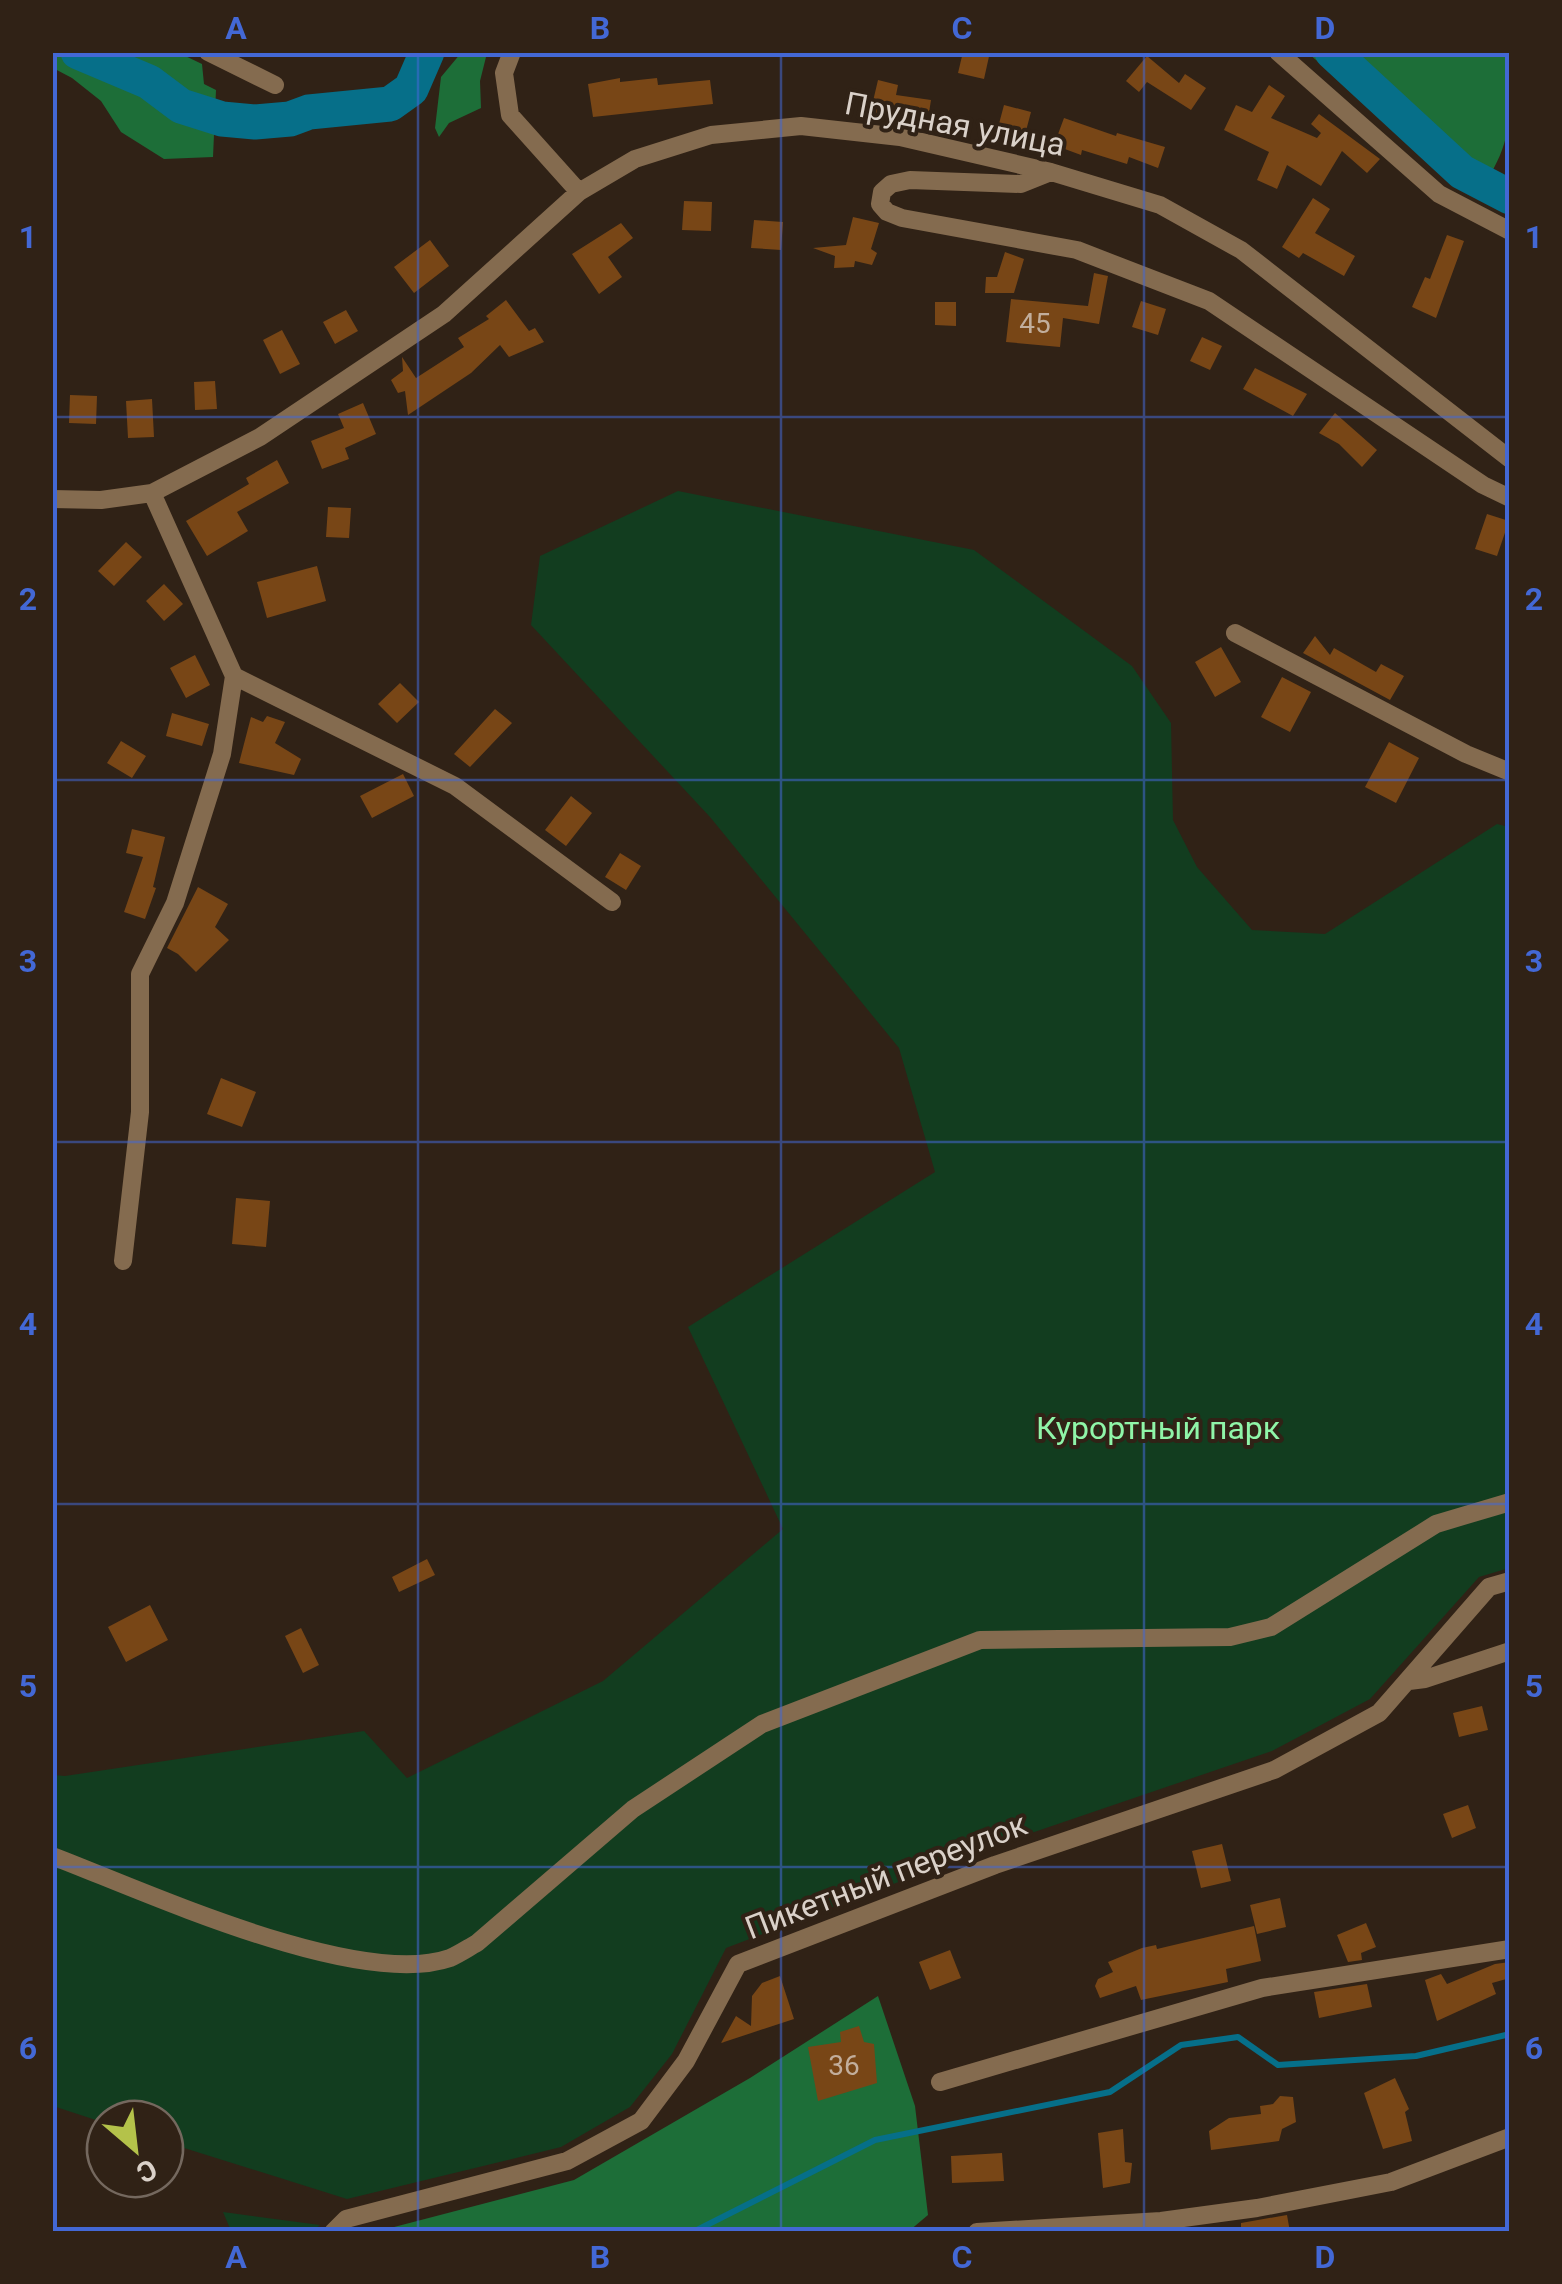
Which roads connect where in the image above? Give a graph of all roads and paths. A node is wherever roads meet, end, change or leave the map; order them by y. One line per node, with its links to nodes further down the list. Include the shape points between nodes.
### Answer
1 (208, 52): 4 (street)
2 (512, 52): 6 (street, via 504,74 510,115)
3 (1278, 52): 7 (street, via 1439,194)
4 (275, 85)
5 (1051, 172): 6 (street, Прудная улица, via 900,137 802,126 712,136 635,159); 8 (street, Прудная улица, via 1160,205 1242,250); 10 (street, via 1020,184 910,180 891,184 880,204 902,218 1078,250 1209,301)
6 (580, 192): 9 (street, Прудная улица, via 444,314 260,437)
7 (1510, 231)
8 (1510, 459)
9 (152, 493): 11 (street, Прудная улица); 13 (street)
10 (1510, 498)
11 (52, 499)
12 (1235, 633): 14 (street)
13 (234, 676): 15 (street, via 455,786); 16 (street, via 222,754 175,903 140,974 140,1112)
14 (1510, 772)
15 (612, 902)
16 (123, 1261)
17 (1510, 1502): 21 (street, via 1436,1524 1271,1627 1230,1638 980,1640 762,1724 633,1810 477,1944 448,1958 398,1964 315,1951)
18 (1510, 1582): 20 (street, Пикетный переулок, via 1489,1587)
19 (1510, 1651): 20 (street, Пикетный переулок)
20 (1410, 1681): 25 (street, Пикетный переулок, via 1379,1712 1274,1770 995,1865 738,1964 686,2061 641,2122 567,2161 346,2220)
21 (52, 1856)
22 (1510, 1949): 23 (street, via 1262,1988)
23 (940, 2082)
24 (1510, 2137): 26 (street, via 1390,2182 1257,2208)
25 (333, 2232)
26 (977, 2232)

